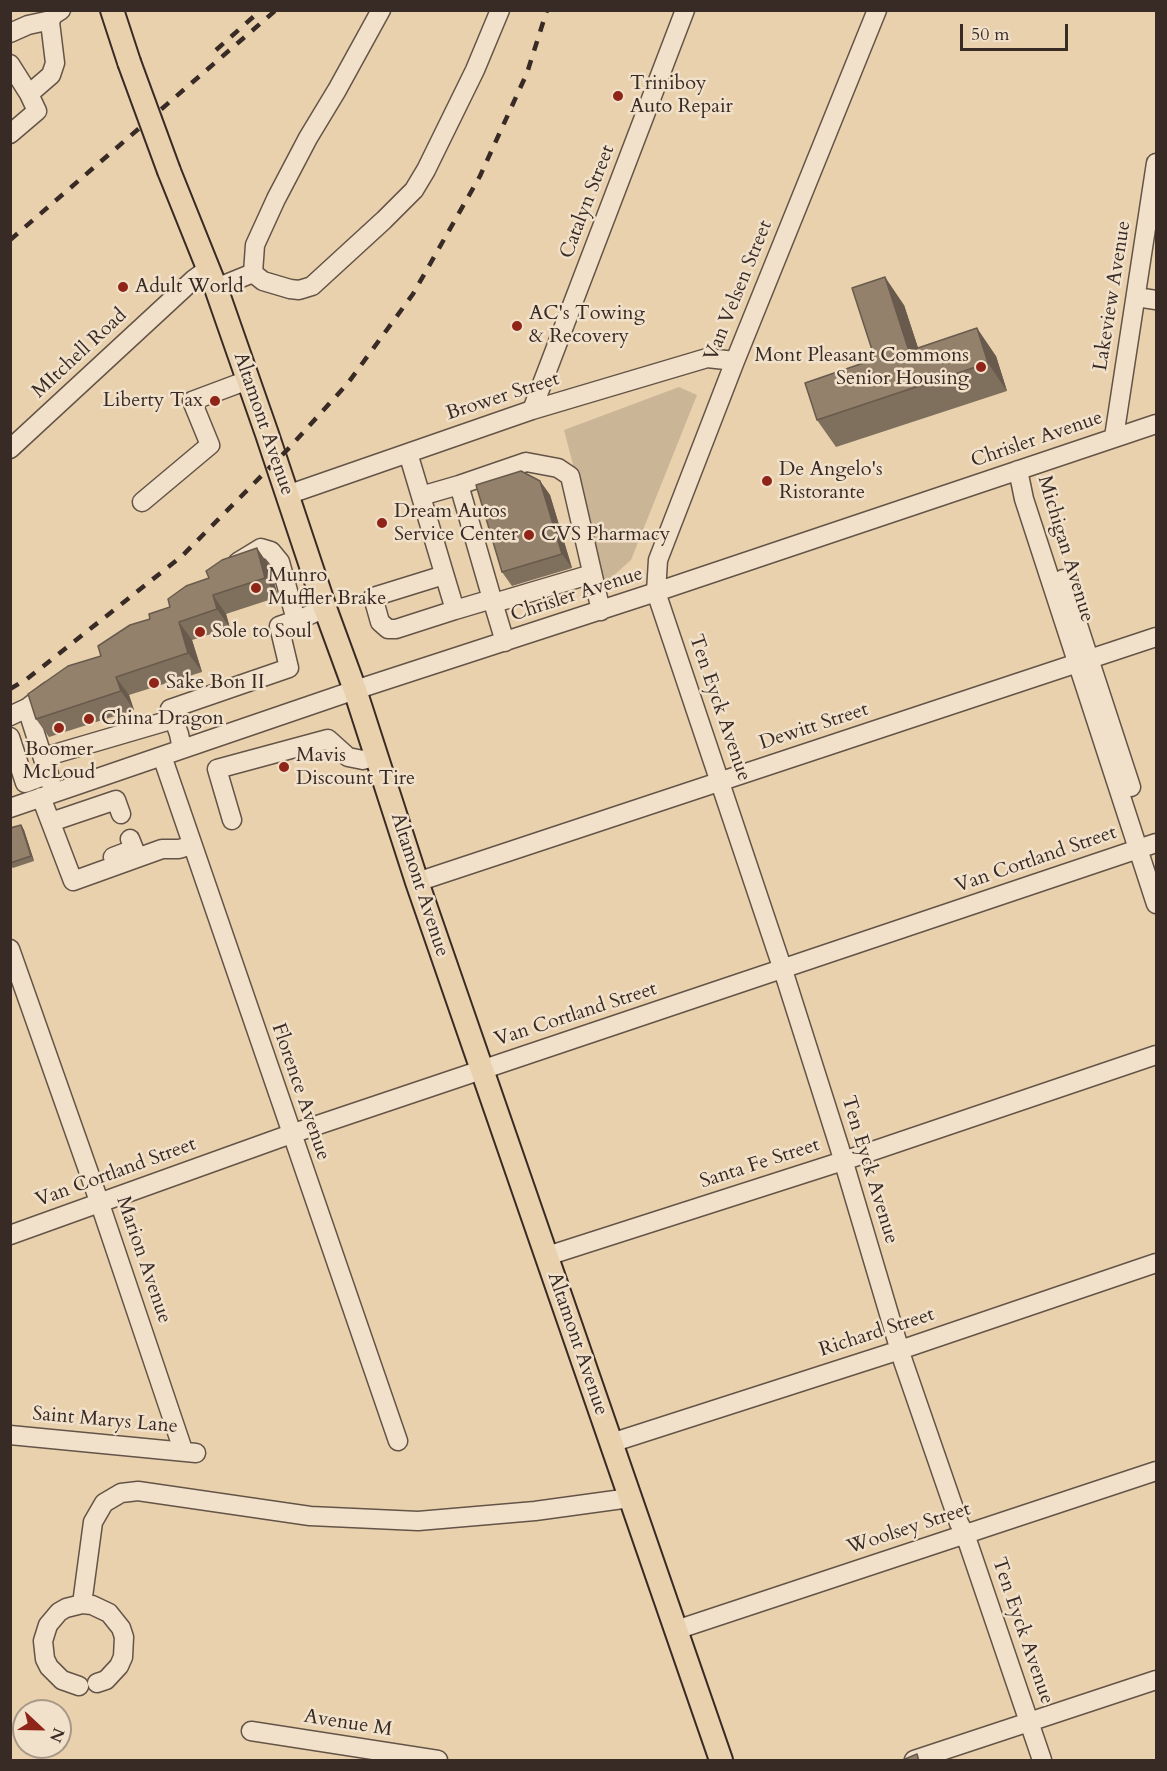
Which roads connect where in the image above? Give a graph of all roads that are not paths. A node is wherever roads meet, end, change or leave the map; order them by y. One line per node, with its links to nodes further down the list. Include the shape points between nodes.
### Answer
1 (112, 10): 13 (main road, Altamont Avenue, bridge)
2 (381, 10): 12 (street, via 276,199 255,245)
3 (500, 10): 12 (street, via 414,190 312,286 290,289 263,281)
4 (686, 10): 18 (street, Catalyn Street)
5 (877, 10): 16 (street, Van Velsen Street)
6 (56, 15): 7 (street); 9 (street, via 50,30 55,63 51,75)
7 (10, 33)
8 (10, 64): 9 (street)
9 (20, 88): 10 (street, via 37,111)
10 (10, 134)
11 (1156, 163): 14 (street, Lakeview Avenue)
12 (253, 273): 13 (street, MItchell Road)
13 (212, 279): 17 (main road, Altamont Avenue); 21 (street, MItchell Road, via 195,279)
14 (1136, 297): 15 (street); 20 (street, Lakeview Avenue)
15 (1156, 300)
16 (735, 361): 18 (street, Brower Street, via 707,358); 31 (street, Van Velsen Street, via 658,560)
17 (248, 380): 25 (main road, Altamont Avenue); 27 (street, via 192,401 210,445)
18 (531, 410): 22 (street, Brower Street)
19 (1156, 424): 20 (street, Chrisler Avenue)
20 (1114, 437): 23 (street, Chrisler Avenue)
21 (10, 449)
22 (408, 453): 25 (street, Brower Street); 26 (street)
23 (1018, 470): 31 (street, Chrisler Avenue); 39 (street, Michigan Avenue, via 1034,495)
24 (459, 485): 26 (street); 29 (street, via 526,462 558,468 570,476); 32 (street)
25 (287, 495): 33 (main road, Altamont Avenue)
26 (421, 496): 30 (street)
27 (142, 502)
28 (225, 572): 36 (street, via 261,548 271,552 280,562)
29 (592, 574): 32 (street); 35 (street)
30 (444, 575): 34 (street); 34 (street, via 373,597 380,622 388,629 396,629)
31 (656, 592): 35 (street, Chrisler Avenue); 52 (street, Ten Eyck Avenue)
32 (493, 601): 34 (street); 38 (street)
33 (326, 608): 36 (street); 41 (main road, Altamont Avenue)
34 (455, 610)
35 (601, 611): 38 (street, Chrisler Avenue)
36 (296, 620): 44 (street, via 279,626 289,668 170,710)
37 (1156, 637): 39 (street, Dewitt Street)
38 (505, 642): 41 (street, Chrisler Avenue)
39 (1084, 661): 52 (street, Dewitt Street); 60 (street, Michigan Avenue)
40 (60, 685): 42 (street)
41 (355, 690): 46 (street, Chrisler Avenue); 49 (main road, Altamont Avenue)
42 (27, 708): 43 (street); 50 (street)
43 (10, 716)
44 (174, 719): 47 (street); 50 (street)
45 (10, 737): 50 (street, via 25,783)
46 (209, 740): 47 (street, Chrisler Avenue); 51 (street)
47 (182, 749): 48 (street, Chrisler Avenue)
48 (162, 756): 53 (street, Chrisler Avenue); 59 (street, Florence Avenue)
49 (376, 756): 51 (street, via 363,760 348,757 328,739); 62 (main road, Altamont Avenue)
50 (46, 766): 53 (street)
51 (217, 769): 56 (street)
52 (720, 782): 62 (street, Dewitt Street); 65 (street, Ten Eyck Avenue)
53 (48, 795): 54 (street, Chrisler Avenue); 57 (street)
54 (10, 808)
55 (121, 814): 57 (street, via 116,800)
56 (232, 820)
57 (53, 828): 58 (street, via 67,839 79,870 134,849); 59 (street, via 73,881 162,849)
58 (130, 839)
59 (192, 845): 68 (street, Florence Avenue)
60 (1148, 846): 61 (street, Michigan Avenue); 63 (street, Michigan Avenue); 65 (street, Van Cortland Street)
61 (1156, 866)
62 (417, 882): 67 (main road, Altamont Avenue)
63 (1156, 904)
64 (10, 949): 70 (street, Marion Avenue)
65 (783, 970): 67 (street, Van Cortland Street); 69 (street, Ten Eyck Avenue)
66 (1156, 1054): 69 (street, Santa Fe Street)
67 (482, 1069): 68 (street, Van Cortland Street); 72 (main road, Altamont Avenue)
68 (291, 1134): 70 (street, Van Cortland Street); 76 (street, Florence Avenue)
69 (843, 1161): 72 (street, Santa Fe Street); 74 (street, Ten Eyck Avenue)
70 (100, 1204): 71 (street, Van Cortland Street); 78 (street, Marion Avenue)
71 (10, 1234)
72 (547, 1256): 77 (main road, Altamont Avenue)
73 (1156, 1263): 74 (street, Richard Street)
74 (900, 1350): 77 (street, Richard Street); 81 (street, Ten Eyck Avenue)
75 (10, 1435): 78 (street, Saint Marys Lane)
76 (398, 1441)
77 (611, 1443): 80 (main road, Altamont Avenue)
78 (189, 1451)
79 (1156, 1471): 81 (street, Woolsey Street)
80 (630, 1497): 82 (street, via 535,1511 418,1521 310,1516 138,1491 122,1493 104,1503 93,1522); 83 (main road, Altamont Avenue)
81 (965, 1534): 83 (street, Woolsey Street); 85 (street, Ten Eyck Avenue)
82 (82, 1604): 82 (street, via 109,1613 124,1637 119,1666 106,1680 88,1684 62,1680 45,1659 43,1641 48,1625 59,1612)
83 (676, 1630): 89 (main road, Altamont Avenue)
84 (1156, 1680): 85 (street)
85 (1029, 1722): 90 (street); 91 (street, Ten Eyck Avenue)
86 (251, 1731): 87 (street, Avenue M)
87 (378, 1756): 88 (street, Avenue M)
88 (438, 1761)
89 (721, 1761)
90 (914, 1761)
91 (1042, 1761)

